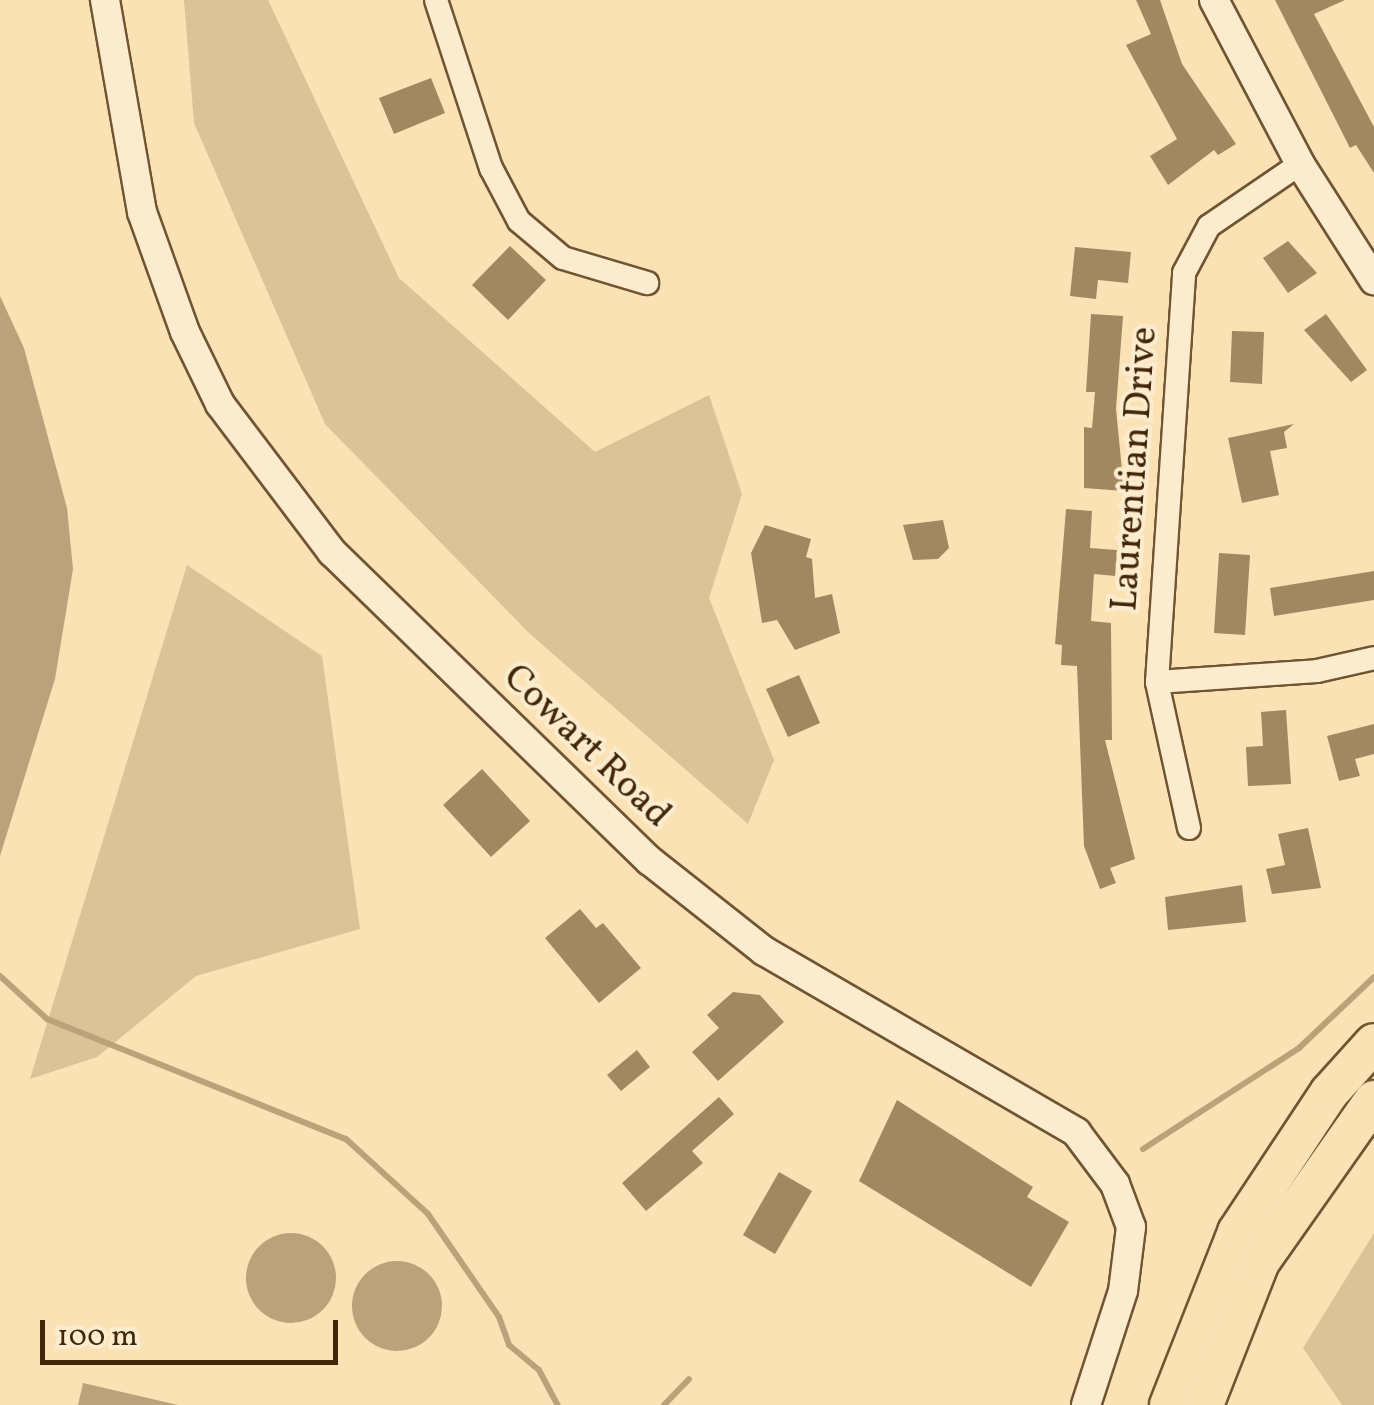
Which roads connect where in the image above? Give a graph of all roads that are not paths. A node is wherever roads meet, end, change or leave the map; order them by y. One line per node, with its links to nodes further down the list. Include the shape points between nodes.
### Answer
1 (105, 0): 12 (street, Cowart Road, via 142,212 184,332 220,404 332,552 650,861 764,950 1076,1132 1115,1184 1131,1228 1123,1291)
2 (436, 0): 6 (street, via 490,168 519,221 562,258)
3 (1214, 0): 4 (street)
4 (1300, 164): 5 (street); 8 (street, Laurentian Drive, via 1209,226 1184,274)
5 (1374, 280)
6 (647, 283)
7 (1374, 658): 8 (street, via 1317,671)
8 (1157, 682): 9 (street, Laurentian Drive)
9 (1190, 828)
10 (1374, 1044): 13 (highway, via 1328,1094 1237,1232)
11 (1374, 1100): 14 (highway, via 1260,1262)
12 (1086, 1405)
13 (1169, 1405)
14 (1204, 1405)

